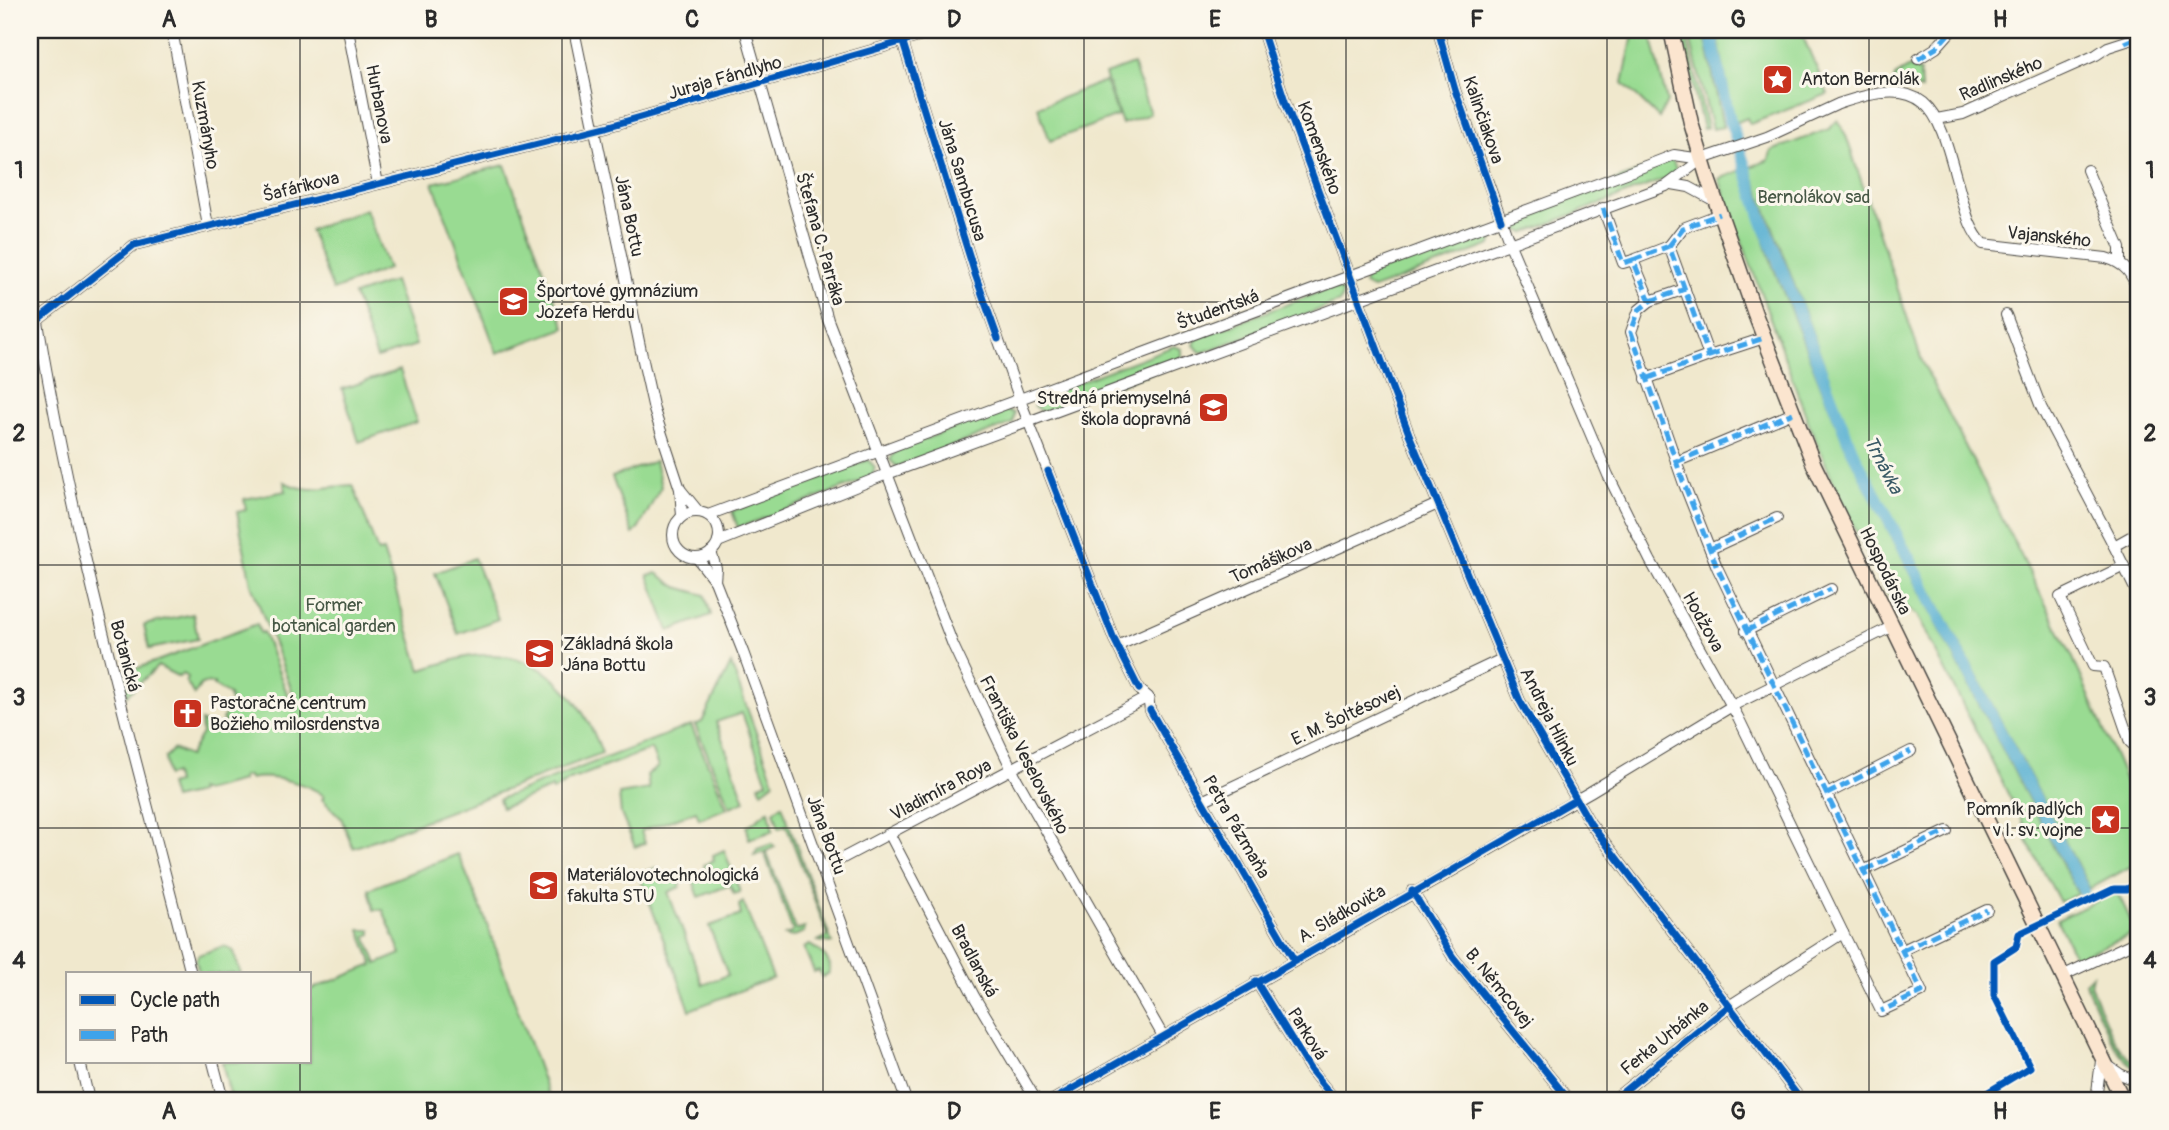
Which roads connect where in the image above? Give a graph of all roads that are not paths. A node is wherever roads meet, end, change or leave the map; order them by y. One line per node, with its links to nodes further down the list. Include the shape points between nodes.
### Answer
1 (172, 30): 24 (street, Kuzmányho)
2 (348, 30): 20 (street, Hurbanova)
3 (574, 30): 16 (street, Jána Bottu)
4 (745, 30): 14 (street, Štefana C. Parráka)
5 (899, 30): 12 (street, Jána Sambucusa)
6 (942, 30): 12 (street, Juraja Fándlyho)
7 (1262, 30): 30 (street, Komenského)
8 (1438, 30): 23 (street, Kalinčiakova)
9 (1952, 30): 13 (street)
10 (1670, 32): 17 (street, Hospodárska)
11 (2139, 37): 15 (street, Radlinského, via 1963,114)
12 (902, 41): 14 (street, Juraja Fándlyho); 42 (street, Jána Sambucusa)
13 (1918, 59)
14 (759, 85): 16 (street, Juraja Fándlyho); 45 (street, Štefana C. Parráka, via 828,320)
15 (1937, 119): 17 (street, via 1918,99 1882,90); 28 (street, Vajanského, via 1971,228 1983,244)
16 (596, 130): 20 (street, Šafárikova); 48 (street, Jána Bottu, via 654,410)
17 (1702, 159): 19 (street); 22 (street, Hospodárska); 23 (street, Študentská, via 1674,155)
18 (2087, 170): 28 (street, Vajanského, via 2120,248)
19 (1671, 183): 21 (street); 22 (street, via 1689,187)
20 (379, 184): 24 (street, Šafárikova)
21 (1603, 208): 25 (street); 27 (street, via 1623,264)
22 (1718, 208): 26 (street, via 1683,228); 37 (street, Hospodárska)
23 (1502, 220): 25 (street, Kalinčiakova); 30 (street, Študentská)
24 (208, 226): 36 (street, Šafárikova, via 128,248)
25 (1509, 242): 33 (street); 69 (street, Hodžova, via 1629,520)
26 (1669, 246): 27 (street); 31 (street)
27 (1633, 260): 34 (street)
28 (2120, 263): 32 (street, Vajanského)
29 (30, 270): 36 (street)
30 (1349, 277): 33 (street, Komenského); 42 (street, Študentská)
31 (1685, 289): 34 (street); 40 (street)
32 (2139, 292)
33 (1357, 298): 44 (street); 49 (street, Andreja Hlinku)
34 (1650, 301): 41 (street, via 1639,310 1631,332)
35 (2006, 316): 55 (street, via 2041,407)
36 (37, 321): 38 (street)
37 (1764, 338): 40 (street); 43 (street, Hospodárska)
38 (41, 342): 39 (street); 86 (street, Botanická, via 90,585)
39 (30, 350)
40 (1709, 356): 41 (street)
41 (1646, 379): 46 (street)
42 (1020, 400): 44 (street, Jána Sambucusa); 45 (street, Študentská)
43 (1793, 413): 46 (street); 63 (street, Hospodárska, via 1831,504)
44 (1028, 422): 47 (street); 65 (street, Petra Pázmaňa)
45 (879, 453): 47 (street, Štefana C. Parráka); 50 (street, Študentská)
46 (1676, 462): 56 (street)
47 (887, 474): 54 (street); 72 (street, Františka Veselovského, via 977,701)
48 (680, 489): 50 (street, Jána Bottu); 51 (street, Jána Bottu)
49 (1438, 505): 65 (street, Tomášikova); 66 (street, Andreja Hlinku)
50 (703, 513): 51 (street); 54 (street, Jána Bottu, via 718,526)
51 (682, 516): 58 (street, Jána Bottu, via 673,530 674,544 685,556)
52 (1777, 518): 56 (street)
53 (2139, 532): 55 (street)
54 (718, 542): 57 (street)
55 (2114, 546): 59 (street)
56 (1710, 549): 64 (street)
57 (711, 552): 58 (street); 60 (street, Jána Bottu)
58 (697, 558): 60 (street, Jána Bottu)
59 (2124, 566): 62 (street); 70 (street, via 2060,597 2093,666 2104,667 2130,742)
60 (715, 581): 78 (street, Jána Bottu)
61 (1831, 589): 64 (street)
62 (2139, 597)
63 (1892, 627): 67 (street, A. Sládkoviča); 87 (street, Hospodárska)
64 (1746, 631): 67 (street)
65 (1117, 646): 68 (street, Petra Pázmaňa, via 1139,689)
66 (1502, 659): 74 (street, Andreja Hlinku); 75 (street, E. M. Šoltésovej)
67 (1774, 686): 69 (street, A. Sládkoviča); 73 (street)
68 (1148, 697): 72 (street, Vladimíra Roya); 75 (street, Petra Pázmaňa, via 1150,710)
69 (1732, 706): 74 (street, A. Sládkoviča); 82 (street, Hodžova)
70 (2139, 750)
71 (1910, 751): 73 (street)
72 (1012, 771): 77 (street, Vladimíra Roya); 90 (street, Františka Veselovského)
73 (1827, 794): 79 (street)
74 (1575, 800): 80 (street, A. Sládkoviča); 89 (street, Andreja Hlinku)
75 (1202, 801): 85 (street, Petra Pázmaňa)
76 (1947, 831): 79 (street)
77 (890, 835): 78 (street, Vladimíra Roya); 98 (street, Bradlanská, via 974,996)
78 (822, 869): 97 (street, Jána Bottu)
79 (1865, 870): 84 (street)
80 (1412, 891): 85 (street, A. Sládkoviča); 101 (street, B. Němcovej, via 1453,957)
81 (1987, 910): 84 (street)
82 (1843, 933): 84 (street, Hodžova, via 1881,1011 1923,992); 89 (street, Ferka Urbánka)
83 (2139, 940): 87 (street)
84 (1903, 950)
85 (1294, 960): 88 (street, A. Sládkoviča)
86 (190, 972)
87 (2062, 976): 91 (street, Hospodárska)
88 (1256, 981): 90 (street, A. Sládkoviča); 100 (street, Parková, via 1310,1069)
89 (1729, 1006): 102 (street, Ferka Urbánka); 103 (street, Andreja Hlinku)
90 (1163, 1036): 99 (street, A. Sládkoviča)
91 (2101, 1061): 94 (street); 104 (street); 105 (street, Hospodárska)
92 (80, 1064): 95 (street)
93 (214, 1064): 96 (street)
94 (2139, 1082)
95 (89, 1100)
96 (223, 1100)
97 (906, 1100)
98 (1036, 1100)
99 (1053, 1100)
100 (1335, 1100)
101 (1569, 1100)
102 (1613, 1100)
103 (1801, 1100)
104 (2096, 1100)
105 (2123, 1100)

